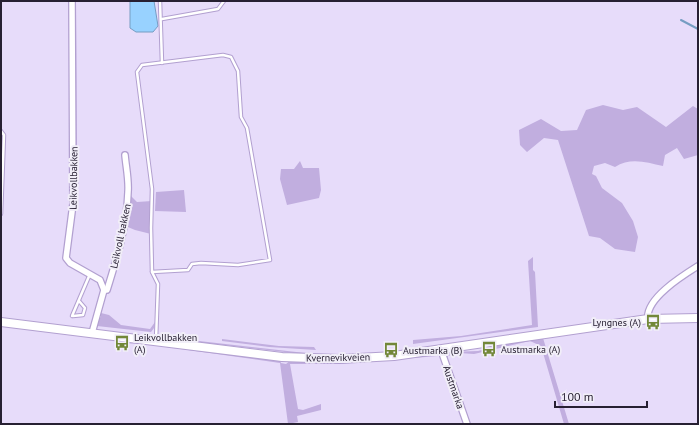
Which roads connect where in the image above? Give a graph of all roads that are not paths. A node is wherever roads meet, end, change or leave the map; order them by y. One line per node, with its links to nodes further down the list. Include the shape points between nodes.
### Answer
1 (72, 1): 12 (street, Leikvollbakken, via 73,204 66,258)
2 (160, 1): 4 (lane)
3 (224, 1): 4 (lane, via 218,9)
4 (162, 20): 5 (lane)
5 (162, 63): 11 (lane, via 142,65 137,72 152,189); 11 (lane, via 224,55 231,57 238,71 241,117 247,128 270,260 238,265 201,262 192,264 188,270)
6 (1, 131): 8 (lane, via 4,135)
7 (125, 155): 13 (street, Leikvoll bakken, via 127,207 117,257 107,290)
8 (2, 163): 9 (lane)
9 (1, 214)
10 (698, 266): 16 (street, via 671,285 653,302 648,310)
11 (152, 272): 19 (lane, via 158,284)
12 (90, 274): 13 (street, Leikvollbakken, via 100,280); 14 (lane)
13 (104, 290): 18 (street)
14 (79, 301): 14 (lane, via 74,311 72,316 83,315 85,308)
15 (698, 318): 16 (main road, Kvernevikveien)
16 (648, 320): 20 (main road, Kvernevikveien)
17 (1, 322): 18 (main road, Kvernevikveien)
18 (92, 333): 19 (main road, Kvernevikveien)
19 (156, 341): 20 (main road, Kvernevikveien, via 317,359 394,356)
20 (441, 350): 21 (street, Austmarka)
21 (467, 424)

